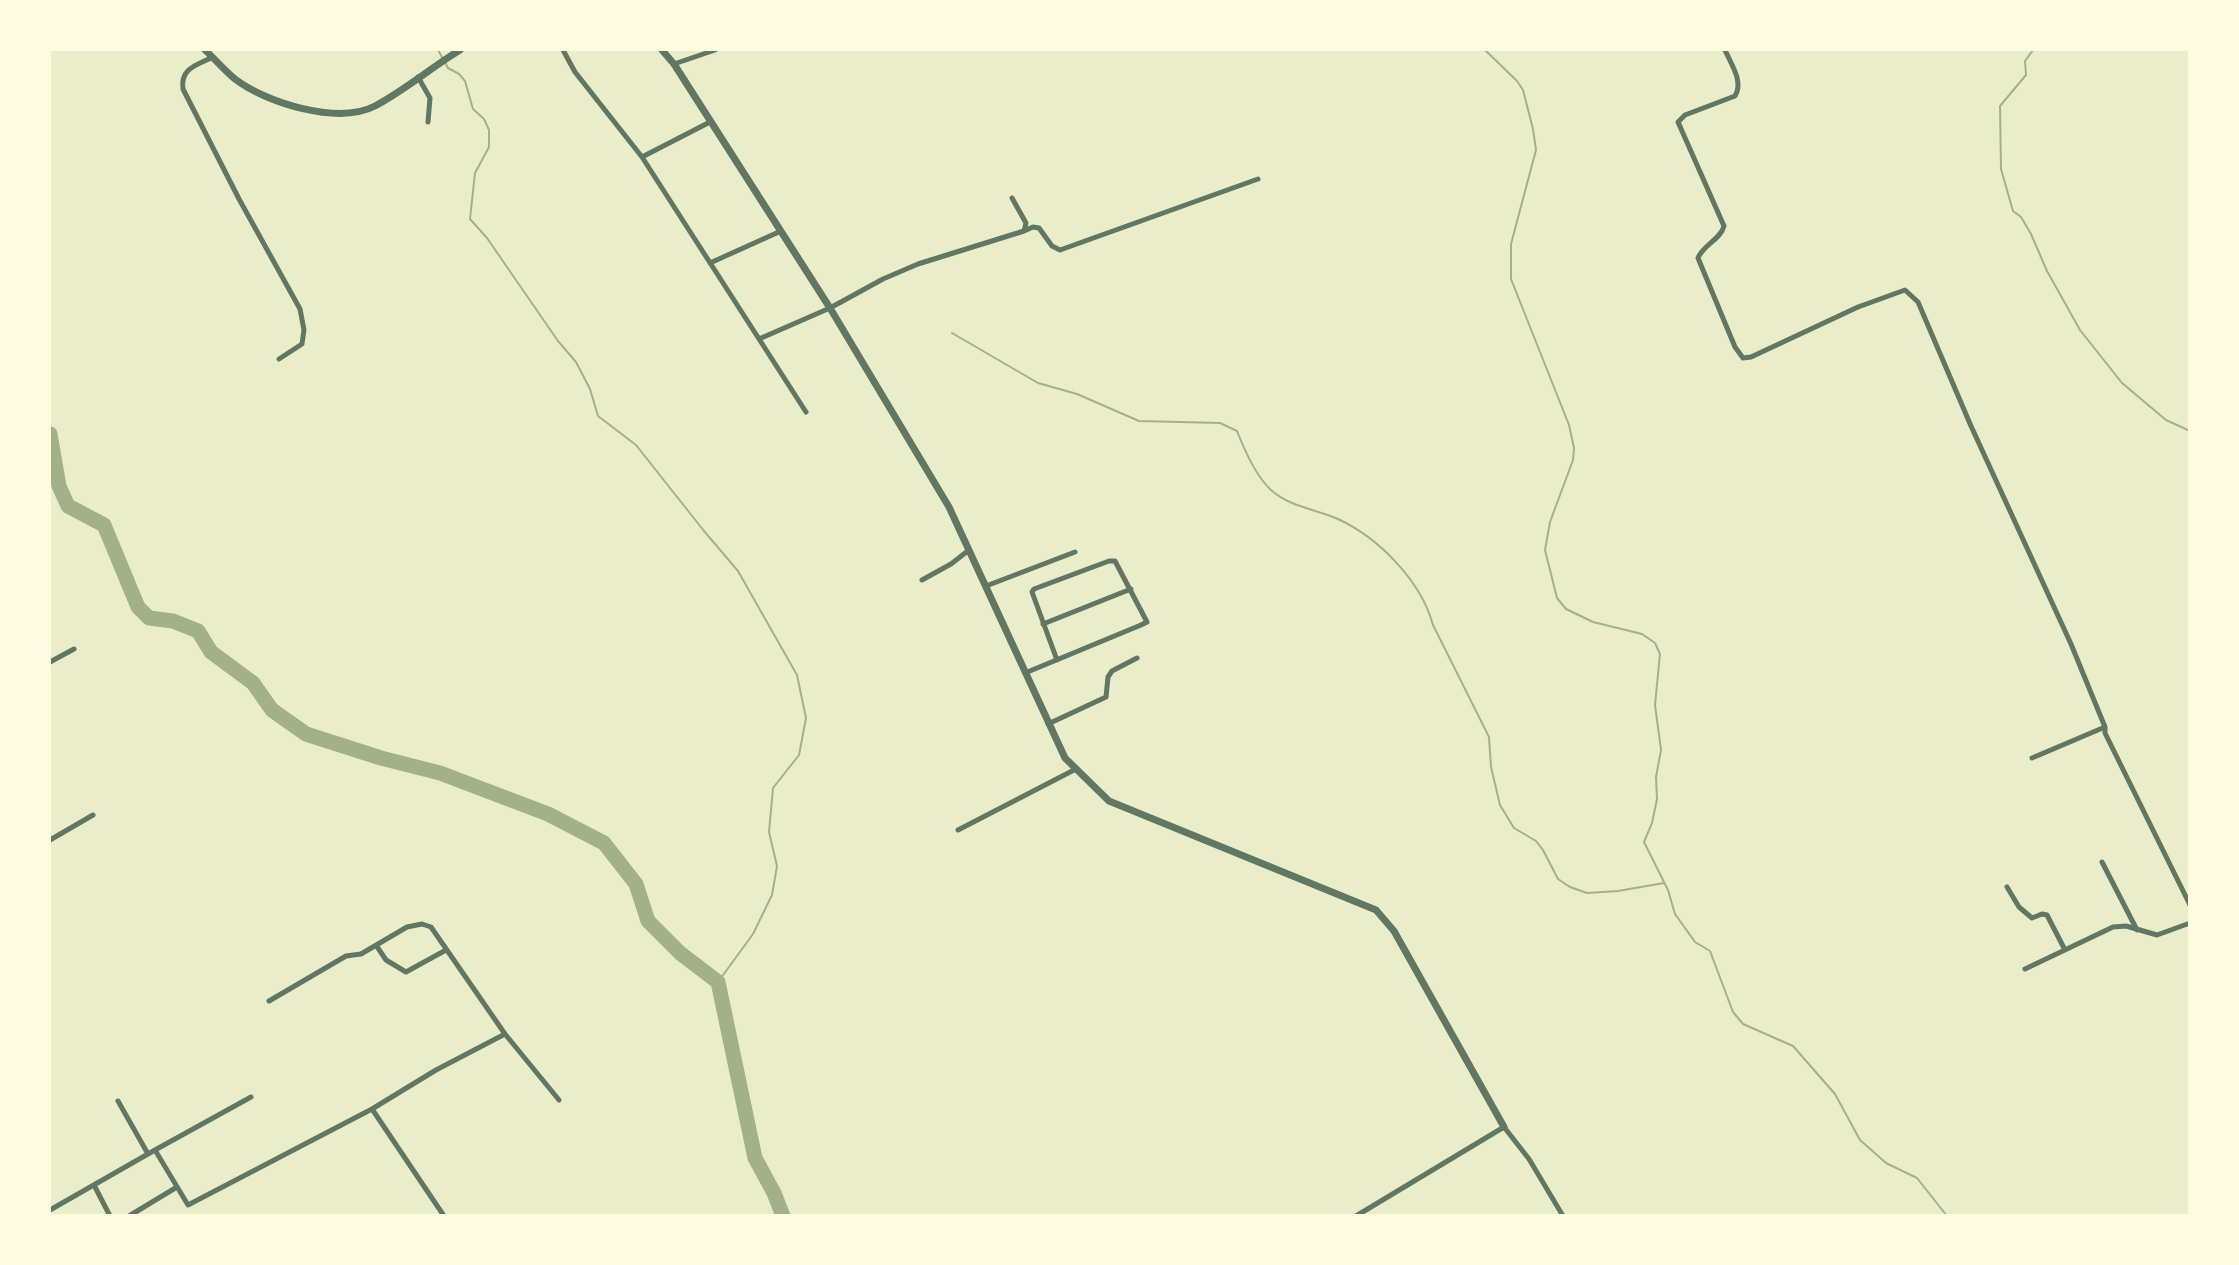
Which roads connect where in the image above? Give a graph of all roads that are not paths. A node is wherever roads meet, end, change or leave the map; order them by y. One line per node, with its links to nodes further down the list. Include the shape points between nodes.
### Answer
1 (205, 50): 7 (street)
2 (459, 50): 9 (street)
3 (563, 50): 12 (street, via 575,72)
4 (662, 50): 8 (street)
5 (715, 50): 8 (street)
6 (1725, 50): 34 (street, via 1739,90 1735,96 1685,115 1678,122 1724,226 1698,258 1739,354 1751,357 1857,307 1905,290 1912,294 2071,644)
7 (213, 57): 9 (street, via 235,79 265,96 322,112 374,107); 20 (street, via 188,69 183,75 183,89 300,309 302,344)
8 (674, 64): 11 (street)
9 (418, 77): 10 (street, via 430,98)
10 (428, 122)
11 (710, 122): 12 (street); 15 (street)
12 (642, 157): 17 (street)
13 (1258, 179): 16 (street, via 1060,250 1052,246 1039,228)
14 (1012, 198): 16 (street, via 1026,224)
15 (781, 231): 17 (street); 18 (street)
16 (1024, 231): 18 (street, via 918,264)
17 (710, 263): 19 (street)
18 (830, 308): 19 (street); 22 (street, via 949,507)
19 (759, 339): 21 (street)
20 (279, 359)
21 (806, 412)
22 (969, 550): 24 (street); 25 (street)
23 (1074, 552): 25 (street)
24 (922, 580)
25 (986, 586): 32 (street)
26 (1131, 589): 27 (street); 27 (street, via 1119,564 1109,561 1034,589 1033,598); 30 (street, via 1147,622)
27 (1043, 624): 30 (street)
28 (74, 649): 31 (street)
29 (1137, 658): 33 (street, via 1112,671 1106,697)
30 (1057, 660): 32 (street)
31 (50, 662)
32 (1025, 673): 33 (street)
33 (1048, 724): 36 (street)
34 (2105, 728): 35 (street); 42 (street, via 2104,733)
35 (2032, 758)
36 (1074, 770): 38 (street); 55 (street, via 1108,801 1376,910 1394,931)
37 (93, 815): 39 (street)
38 (958, 830)
39 (50, 840)
40 (2102, 862): 44 (street)
41 (2007, 886): 47 (street, via 2026,915 2047,915)
42 (2190, 905)
43 (2190, 922): 44 (street, via 2157,935)
44 (2137, 930): 47 (street, via 2113,927)
45 (376, 945): 46 (street, via 386,960 402,971); 46 (street, via 408,927 422,924 431,927); 49 (street, via 361,954 346,956)
46 (446, 950): 50 (street)
47 (2065, 950): 48 (street)
48 (2025, 969)
49 (269, 1001)
50 (505, 1034): 52 (street); 54 (street)
51 (251, 1097): 56 (street)
52 (559, 1100)
53 (118, 1101): 57 (street)
54 (372, 1109): 59 (street, via 188,1205); 63 (street)
55 (1504, 1127): 64 (street); 65 (street)
56 (155, 1150): 57 (street); 59 (street)
57 (148, 1154): 58 (street)
58 (94, 1185): 60 (street); 61 (street)
59 (177, 1187): 62 (street)
60 (50, 1210)
61 (110, 1215)
62 (129, 1215)
63 (444, 1215)
64 (1356, 1215)
65 (1563, 1215)

